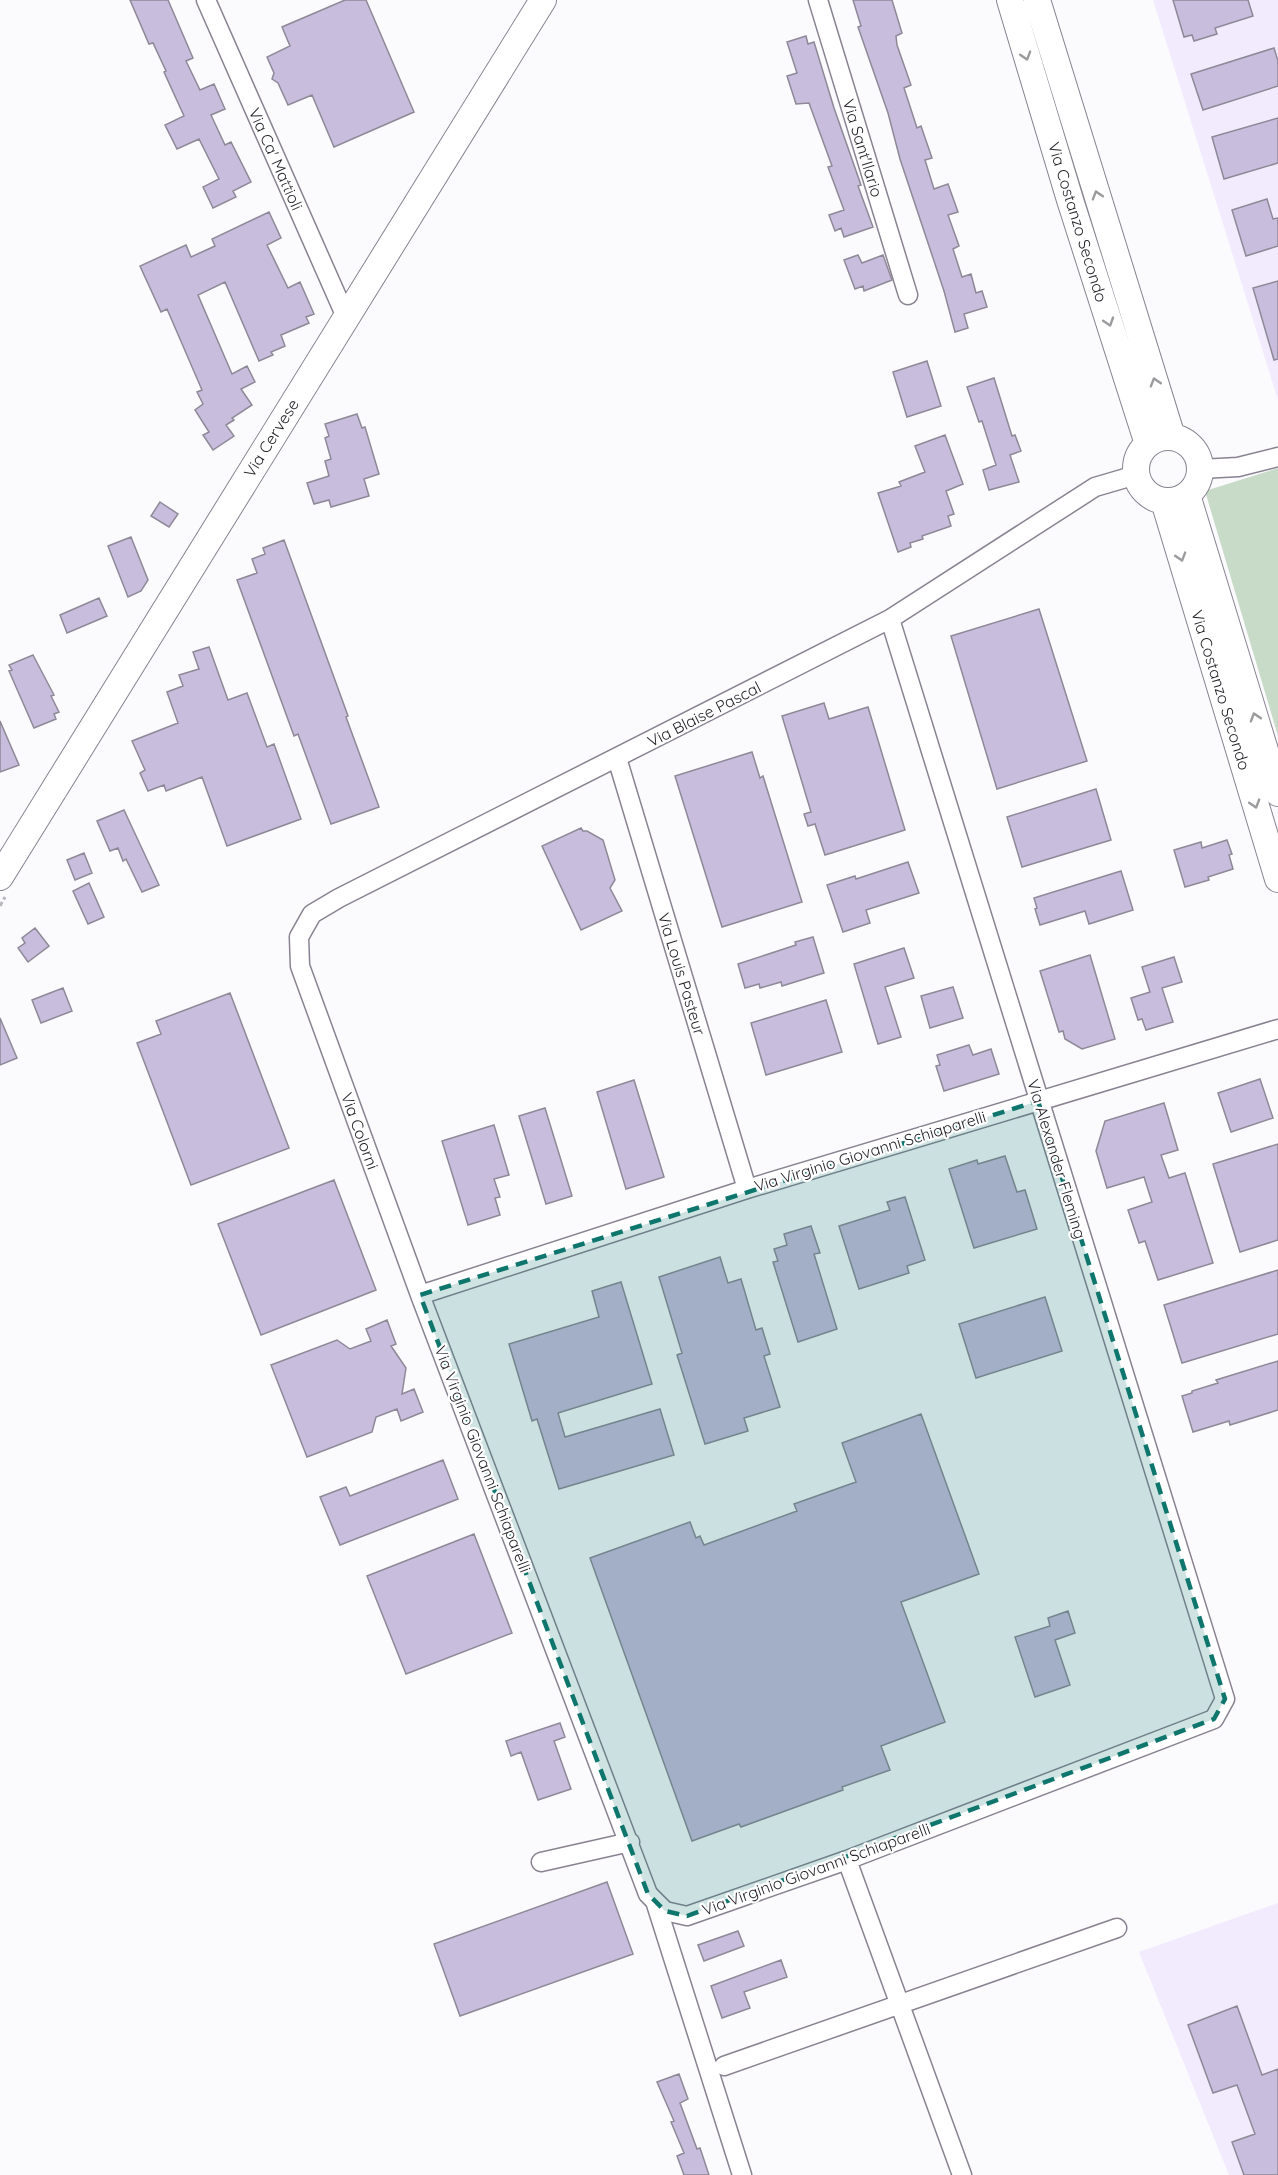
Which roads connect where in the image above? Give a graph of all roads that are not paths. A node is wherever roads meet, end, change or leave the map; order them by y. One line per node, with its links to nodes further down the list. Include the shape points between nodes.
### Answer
1 (206, 0): 7 (street, Via Ca' Mattioli)
2 (543, 0): 7 (street, Via Cervese)
3 (818, 0): 6 (street, Via Sant'Ilario)
4 (1010, 0): 9 (street, Via Costanzo Secondo, one-way to 9)
5 (1037, 0): 8 (street, Via Costanzo Secondo, one-way to 5)
6 (908, 295)
7 (346, 317): 17 (street, Via Cervese)
8 (1172, 437): 9 (street); 11 (street, via 1189,445)
9 (1148, 444): 12 (street, via 1138,458)
10 (1278, 456): 11 (street, via 1238,467)
11 (1200, 469): 13 (street, via 1198,479)
12 (1136, 475): 13 (street, via 1154,498); 14 (street, Via Blaise Pascal, via 1095,487)
13 (1175, 498): 16 (street, Via Costanzo Secondo, one-way to 13); 18 (street, Via Costanzo Secondo, one-way to 18)
14 (890, 619): 15 (street, Via Blaise Pascal); 21 (street, Via Alexander Fleming)
15 (617, 758): 19 (street, Via Blaise Pascal, via 312,914 299,937); 22 (street, Via Louis Pasteur)
16 (1278, 793)
17 (0, 877)
18 (1278, 879)
19 (300, 966): 23 (street, Via Colorni)
20 (1278, 1029): 21 (street, Via Virginio Giovanni Schiaparelli)
21 (1038, 1101): 22 (street, Via Virginio Giovanni Schiaparelli); 24 (street, Via Alexander Fleming, via 1225,1699)
22 (747, 1189): 23 (street, Via Virginio Giovanni Schiaparelli)
23 (420, 1295): 25 (street, Via Virginio Giovanni Schiaparelli)
24 (1214, 1719): 26 (street, Via Virginio Giovanni Schiaparelli)
25 (630, 1842): 27 (street); 28 (street, Via Virginio Giovanni Schiaparelli, via 648,1894)
26 (847, 1860): 28 (street, Via Virginio Giovanni Schiaparelli, via 687,1916 665,1911); 30 (street)
27 (541, 1862)
28 (654, 1900): 32 (street)
29 (1117, 1928): 30 (street)
30 (900, 2004): 31 (street); 33 (street)
31 (724, 2066)
32 (742, 2175)
33 (962, 2175)

